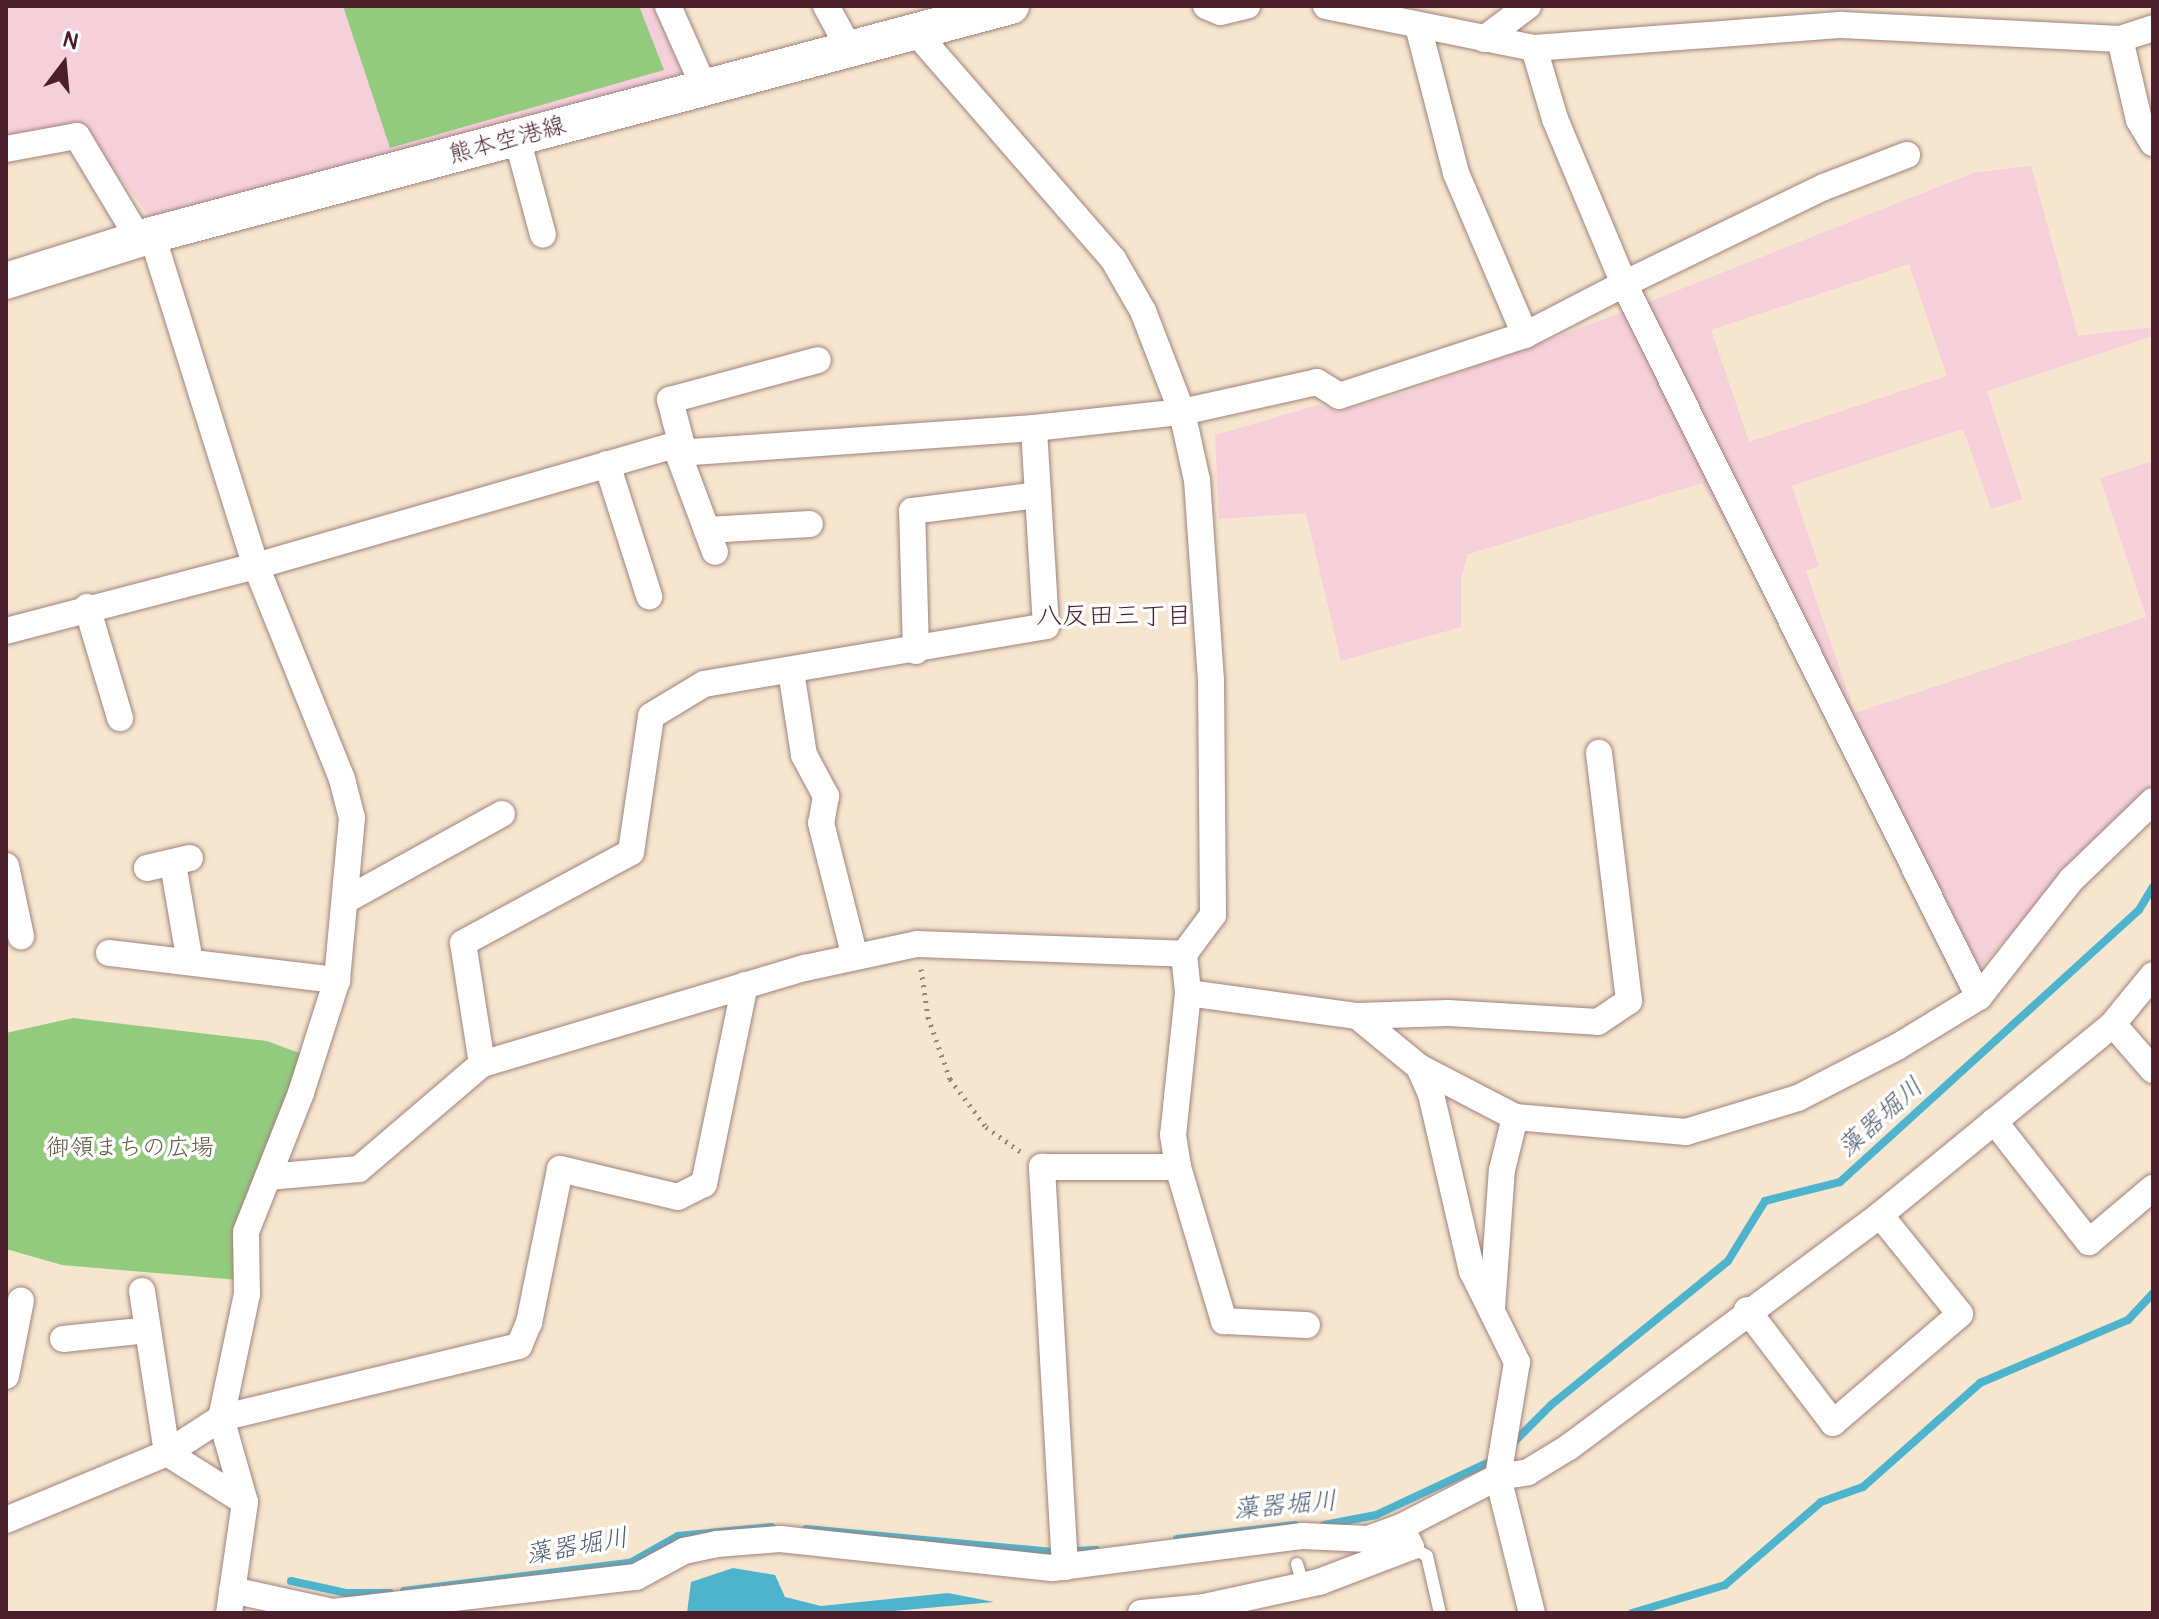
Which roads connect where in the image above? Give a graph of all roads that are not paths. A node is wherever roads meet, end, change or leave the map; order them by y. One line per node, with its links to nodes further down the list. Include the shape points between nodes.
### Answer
1 (668, 6): 16 (street)
2 (826, 6): 14 (street)
3 (1011, 6): 11 (main road, 熊本空港線)
4 (1206, 6): 5 (street, via 1220,12)
5 (1247, 6)
6 (1326, 6): 9 (street)
7 (1528, 6): 12 (street)
8 (1932, 16): 13 (street); 15 (street)
9 (1418, 26): 12 (street); 25 (street, via 1456,173)
10 (2153, 28): 13 (street)
11 (913, 29): 14 (main road, 熊本空港線); 27 (street, via 1113,259 1143,311)
12 (1484, 39): 15 (street)
13 (2120, 39): 18 (street, via 2139,120)
14 (849, 48): 16 (main road, 熊本空港線)
15 (1534, 48): 24 (street, via 1555,119)
16 (704, 87): 17 (main road, 熊本空港線)
17 (517, 138): 21 (street); 22 (main road, 熊本空港線)
18 (2153, 143)
19 (6, 149): 22 (street, via 77,136)
20 (1907, 155): 24 (street, via 1824,187)
21 (543, 235)
22 (146, 237): 23 (main road, 熊本空港線); 33 (street)
23 (6, 281)
24 (1624, 284): 25 (street); 55 (street)
25 (1525, 335): 27 (street, via 1339,396 1317,382)
26 (818, 360): 29 (street, via 670,400)
27 (1182, 412): 28 (street); 48 (street, via 1197,480 1211,681 1213,915)
28 (1034, 428): 29 (street, via 692,452); 31 (street)
29 (678, 445): 30 (street); 32 (street, via 711,541)
30 (607, 464): 33 (street); 34 (street)
31 (1038, 495): 37 (street, via 1046,626); 37 (street, via 912,511)
32 (810, 524)
33 (256, 566): 35 (street); 45 (street, via 348,799 352,818)
34 (649, 596)
35 (87, 607): 36 (street); 39 (street)
36 (6, 631)
37 (916, 651): 38 (street)
38 (791, 671): 49 (street, via 804,755 826,796 821,823); 58 (street, via 704,684 651,716 631,852 463,943)
39 (120, 718)
40 (1599, 753): 56 (street, via 1629,1001 1598,1022 1448,1013)
41 (2153, 801): 55 (street, via 2071,880)
42 (502, 814): 45 (street)
43 (6, 866): 46 (street)
44 (147, 868): 50 (street, via 182,861)
45 (346, 900): 52 (street)
46 (21, 936)
47 (109, 953): 50 (street)
48 (1184, 954): 49 (street, via 917,944); 54 (street)
49 (855, 957): 53 (street)
50 (190, 962): 52 (street)
51 (2153, 975): 57 (street)
52 (337, 980): 64 (street)
53 (745, 985): 58 (street); 75 (street, via 704,1184 678,1197 560,1169 529,1323 519,1346)
54 (1188, 993): 56 (street); 63 (street, via 1173,1135)
55 (1979, 997): 61 (street, via 1798,1098 1686,1132)
56 (1357, 1016): 59 (street)
57 (2113, 1024): 60 (street); 62 (street)
58 (482, 1064): 64 (street, via 359,1169)
59 (1419, 1067): 61 (street); 70 (street, via 1431,1094 1472,1271)
60 (2153, 1070)
61 (1515, 1117): 70 (street, via 1502,1170)
62 (1994, 1121): 65 (street, via 2089,1242); 66 (street)
63 (1178, 1167): 71 (street, via 1224,1321); 81 (street, via 1042,1167)
64 (268, 1177): 75 (street, via 246,1232 247,1294)
65 (2153, 1188)
66 (1880, 1215): 69 (street); 69 (street, via 1960,1314 1833,1423)
67 (142, 1291): 72 (street)
68 (21, 1300): 74 (street)
69 (1747, 1310): 77 (street, via 1569,1447 1528,1472)
70 (1492, 1311): 77 (street, via 1517,1362)
71 (1307, 1325)
72 (148, 1330): 73 (street); 76 (street)
73 (63, 1339)
74 (6, 1376)
75 (221, 1418): 76 (street); 78 (street)
76 (167, 1453): 78 (street); 79 (street)
77 (1498, 1477): 80 (street); 85 (street)
78 (245, 1502): 82 (street)
79 (6, 1520)
80 (1406, 1537): 81 (street, via 1303,1536); 83 (street, via 1204,1607); 84 (lane, via 1427,1556)
81 (1065, 1567): 82 (street, via 780,1539 684,1551 636,1577 464,1594 394,1608 333,1612)
82 (231, 1602)
83 (1141, 1613)
84 (1440, 1613)
85 (1532, 1613)

